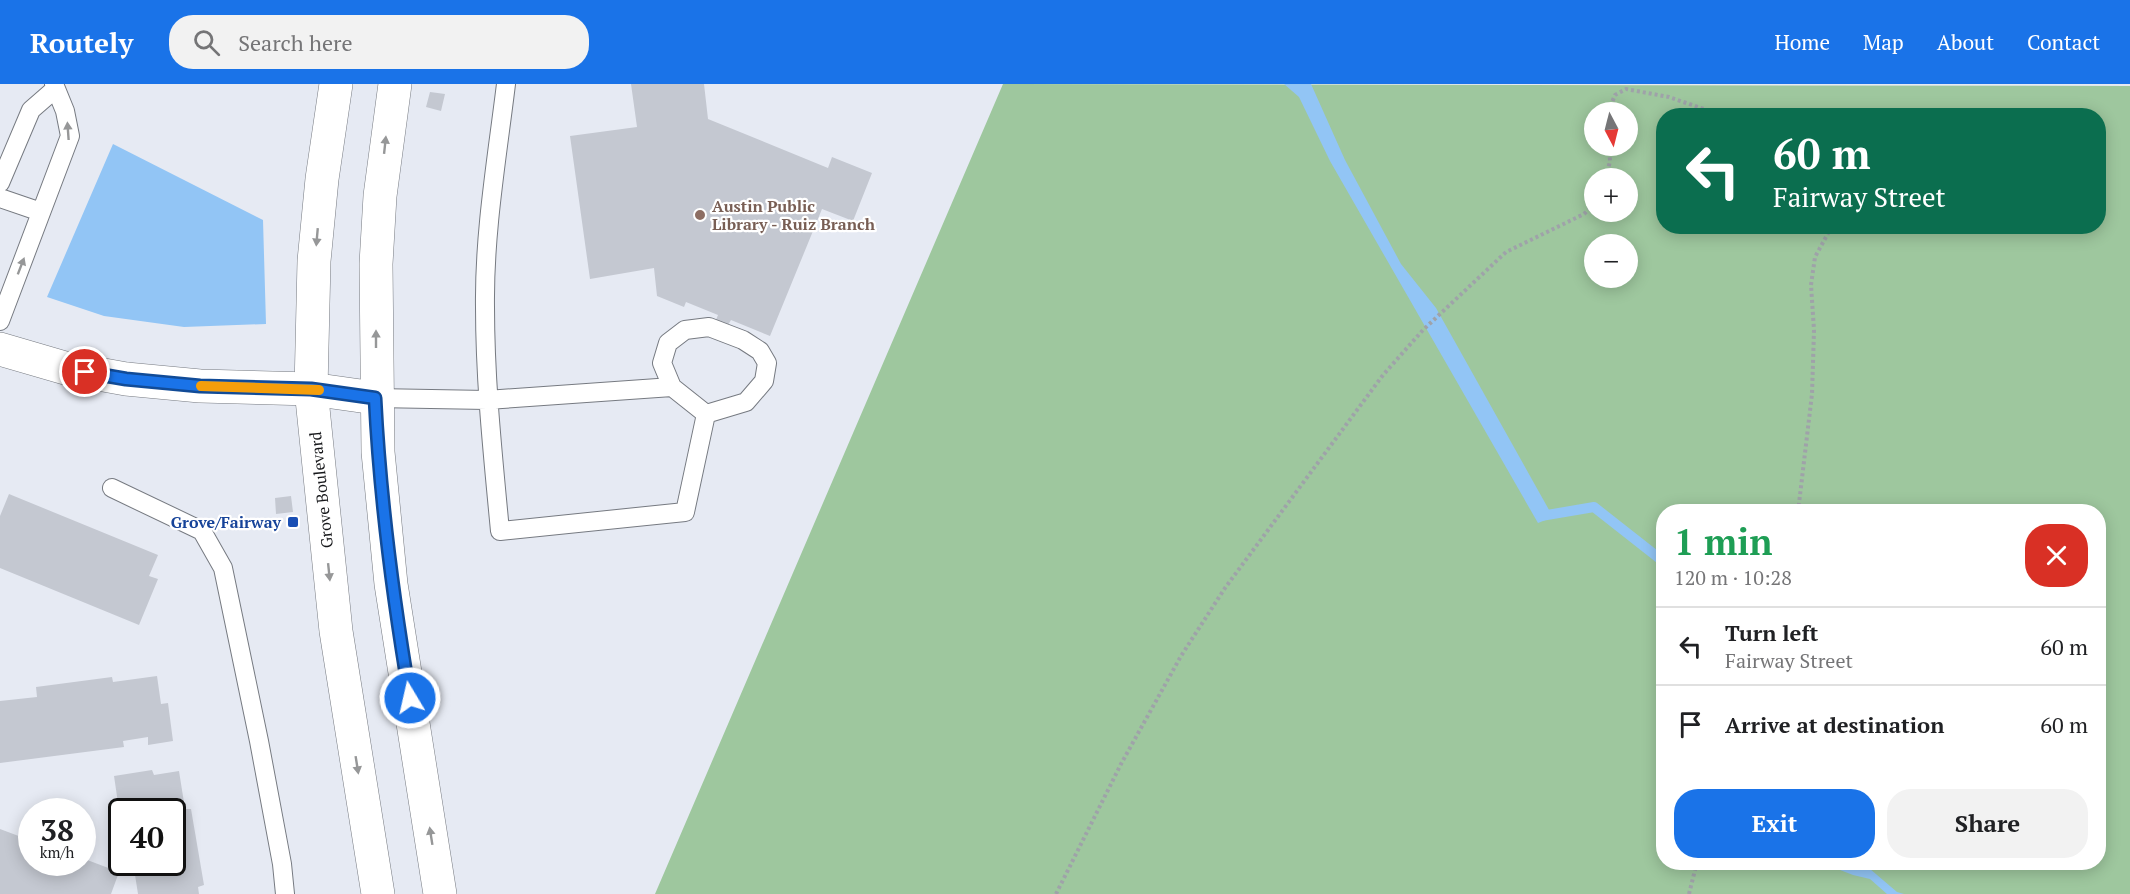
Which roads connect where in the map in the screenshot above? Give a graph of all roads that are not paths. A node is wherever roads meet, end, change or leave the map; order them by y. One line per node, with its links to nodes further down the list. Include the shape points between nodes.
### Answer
1 (336, 84): 11 (street, Grove Boulevard, one-way to 11, via 315,261)
2 (395, 84): 12 (street, one-way to 2, via 380,196)
3 (506, 84): 13 (lane, via 484,305)
4 (54, 87): 5 (lane, via 31,110); 7 (lane, one-way to 4, via 70,136 65,111)
5 (0, 183)
6 (0, 198): 7 (lane)
7 (41, 212): 8 (lane, one-way to 7)
8 (0, 321)
9 (0, 350): 11 (street, via 64,368 126,379)
10 (672, 387): 13 (lane); 14 (lane); 14 (lane, via 662,363 668,343 685,330 709,327 760,351 767,363 764,381 746,402)
11 (311, 389): 12 (street); 17 (street, Grove Boulevard, one-way to 17, via 336,631)
12 (375, 398): 13 (lane); 18 (street, one-way to 12, via 391,584)
13 (488, 400): 14 (lane, via 500,531 685,512)
14 (706, 414)
15 (112, 488): 16 (lane, via 202,531 223,568 259,741)
16 (285, 894)
17 (378, 894)
18 (440, 894)

